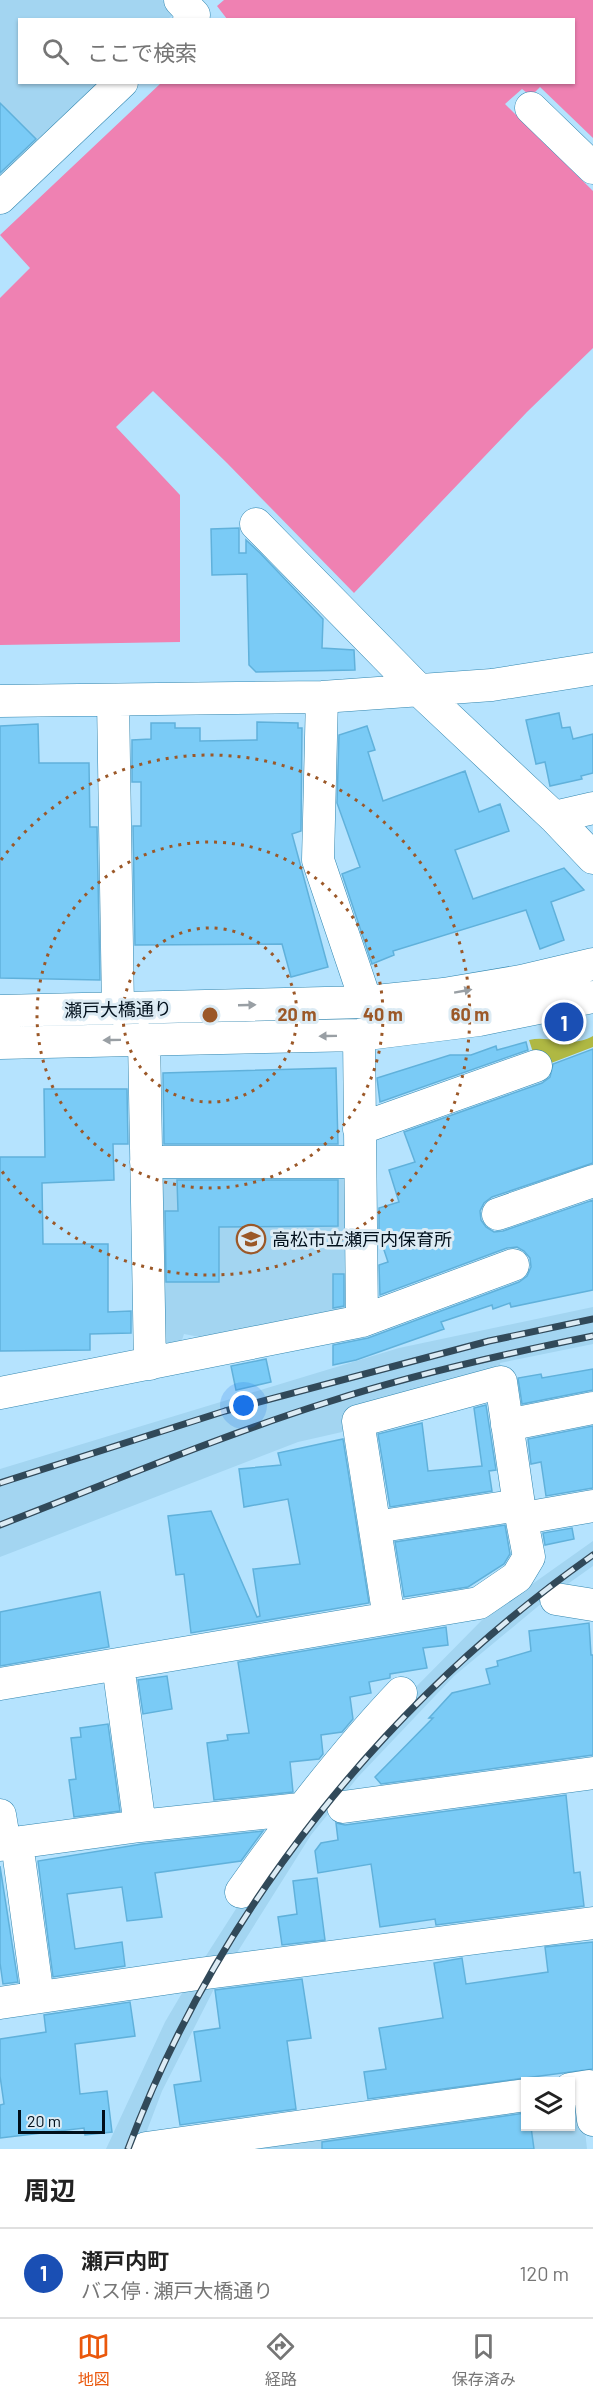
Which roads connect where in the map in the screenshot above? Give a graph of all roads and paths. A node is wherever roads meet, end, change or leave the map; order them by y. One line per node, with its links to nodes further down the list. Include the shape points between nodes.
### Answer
1 (180, 0): 2 (street, via 194,15)
2 (191, 18)
3 (120, 84): 6 (street)
4 (531, 108): 5 (street)
5 (593, 168)
6 (0, 198)
7 (256, 524): 9 (street)
8 (593, 669): 9 (street, via 492,685)
9 (419, 690): 10 (street); 14 (street)
10 (322, 697): 11 (street); 18 (street, via 318,860)
11 (113, 700): 12 (street); 19 (street)
12 (0, 701)
13 (593, 808): 14 (street)
14 (554, 817): 15 (street)
15 (593, 858)
16 (593, 964): 18 (street, 瀬戸大橋通り, one-way to 16, via 455,993)
17 (593, 997): 21 (street, 瀬戸大橋通り, via 479,1020)
18 (366, 1002): 19 (street, 瀬戸大橋通り, one-way to 18)
19 (118, 1009): 20 (street, 瀬戸大橋通り)
20 (0, 1011)
21 (359, 1035): 22 (street, 瀬戸大橋通り, one-way to 22); 25 (street)
22 (144, 1039): 23 (street, 瀬戸大橋通り, one-way to 23); 26 (street)
23 (0, 1043)
24 (536, 1066): 25 (street)
25 (359, 1129): 27 (street)
26 (146, 1162): 27 (street); 32 (street)
27 (359, 1162): 31 (street)
28 (593, 1181): 29 (street)
29 (498, 1214)
30 (513, 1265): 31 (street)
31 (362, 1321): 32 (street)
32 (150, 1364): 33 (street)
33 (0, 1393)
34 (593, 1408): 35 (street)
35 (507, 1425): 37 (street); 38 (street, via 501,1382 358,1421)
36 (593, 1506): 37 (street)
37 (521, 1512): 38 (street); 41 (street, via 529,1557 517,1577 479,1603)
38 (375, 1527): 41 (street)
39 (556, 1599): 40 (street)
40 (593, 1605)
41 (389, 1618): 42 (street)
42 (118, 1665): 43 (street); 48 (street)
43 (0, 1684)
44 (401, 1693): 47 (street)
45 (593, 1773): 46 (street)
46 (343, 1807)
47 (300, 1809): 48 (street); 50 (street)
48 (140, 1826): 49 (street)
49 (6, 1837): 52 (street)
50 (241, 1892)
51 (593, 1923): 52 (street)
52 (38, 1997): 53 (street)
53 (0, 2003)
54 (584, 2085): 56 (street)
55 (521, 2096): 57 (street)
56 (593, 2120)
57 (146, 2148)

